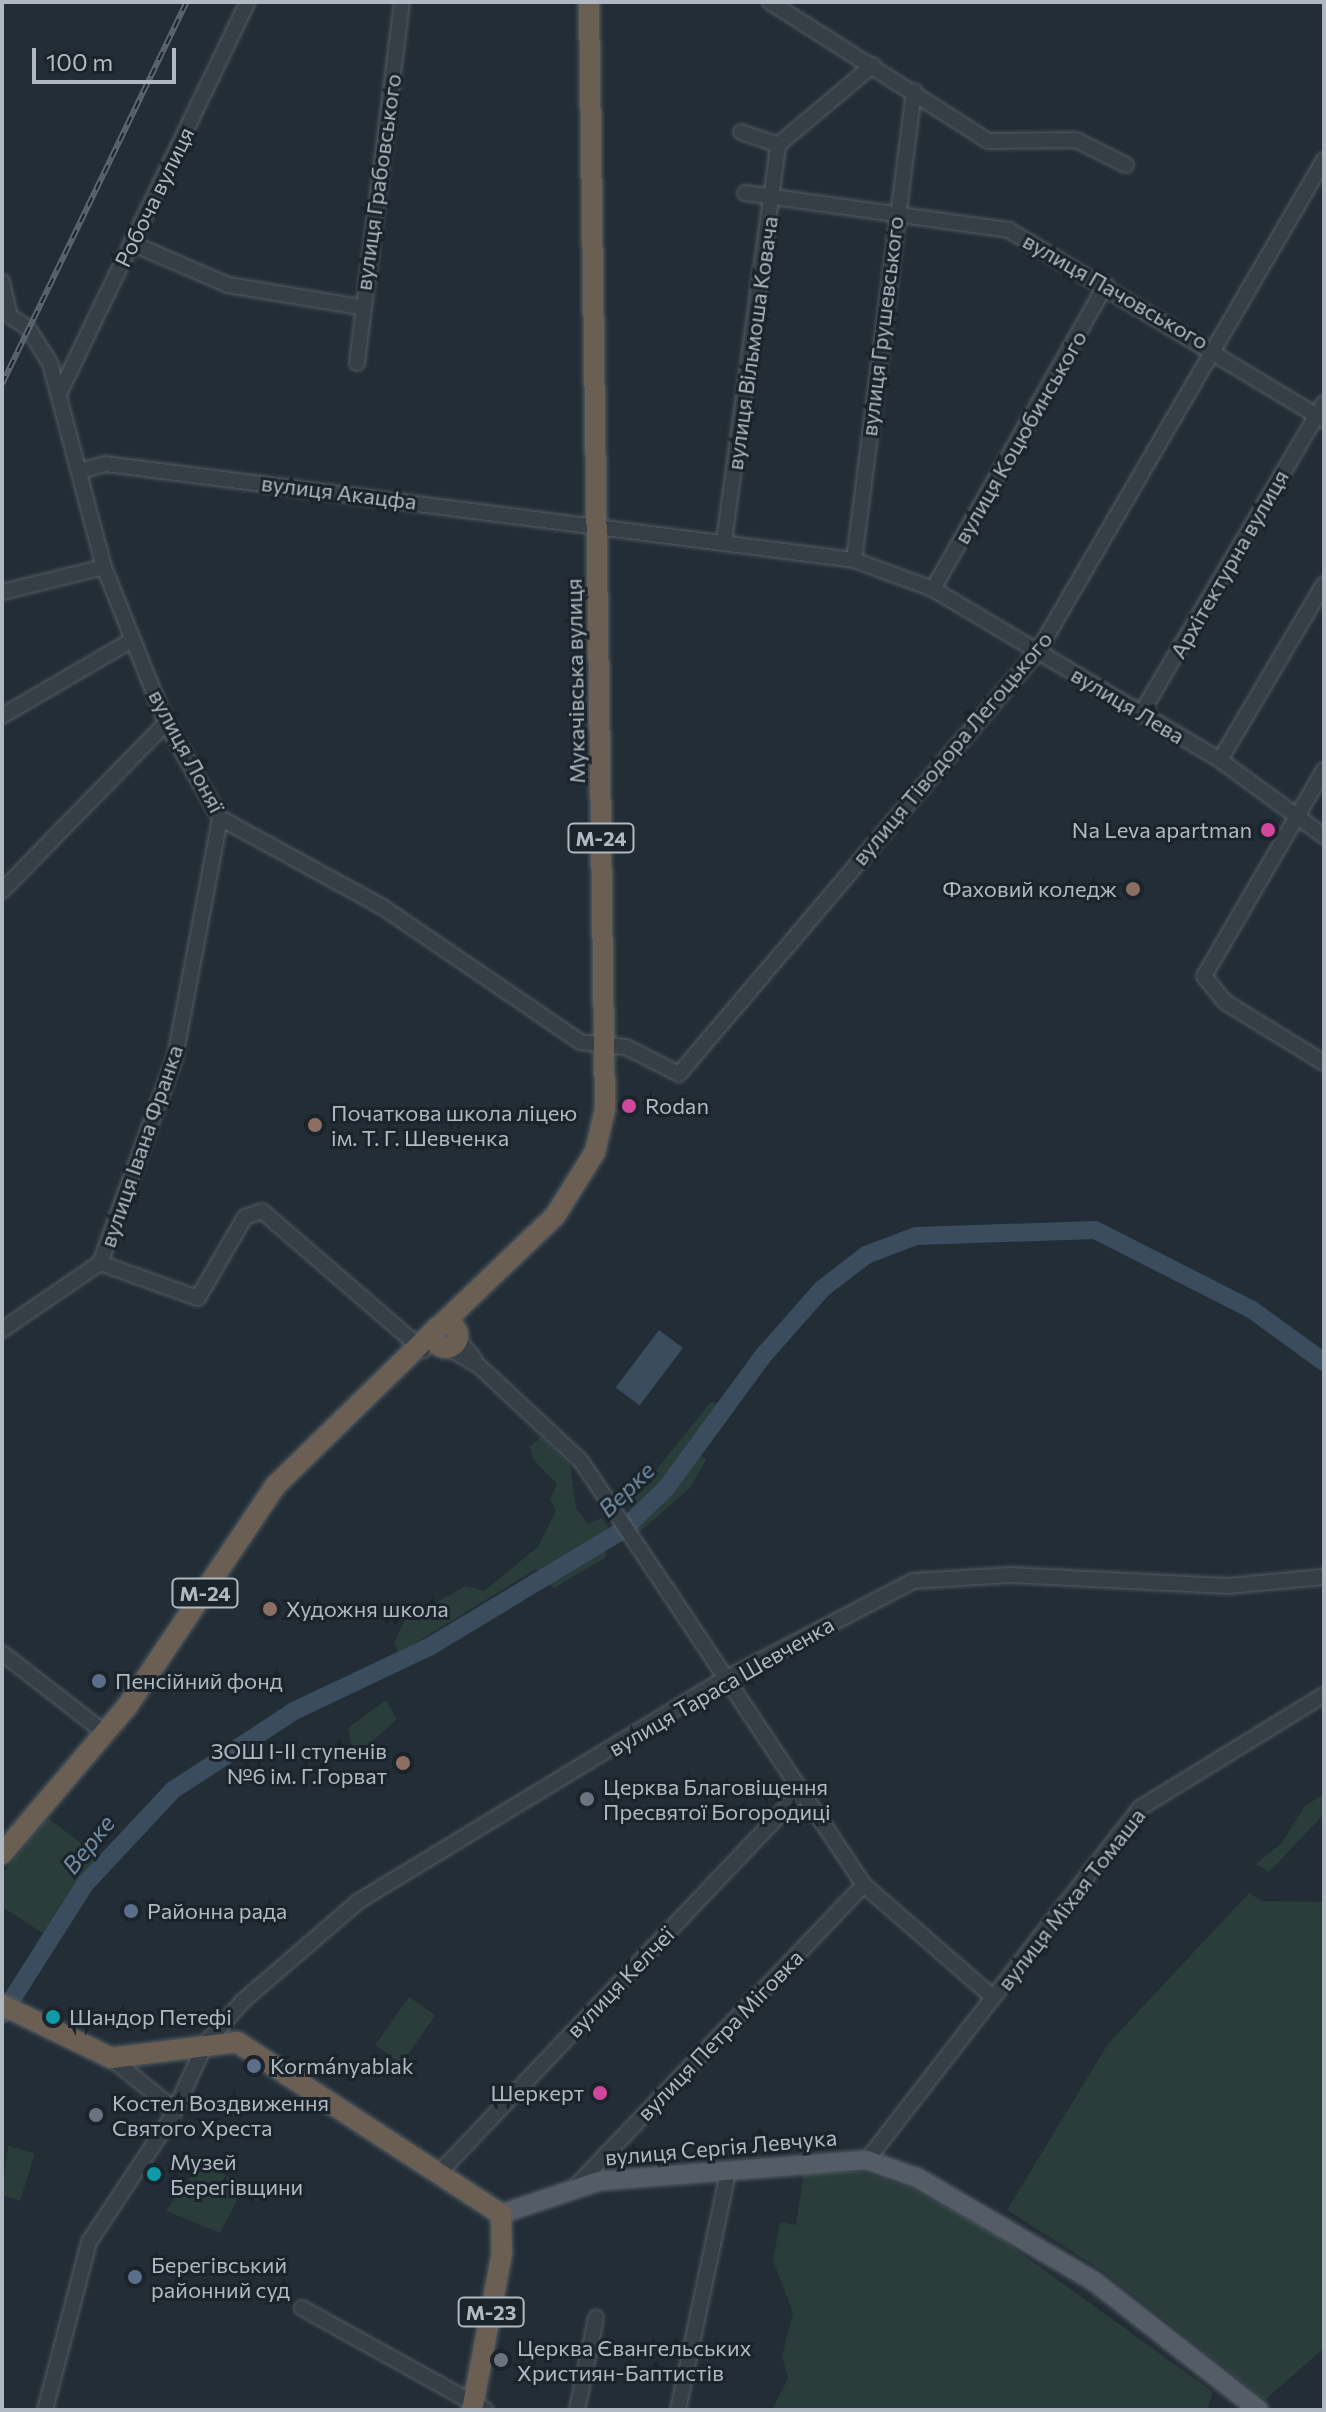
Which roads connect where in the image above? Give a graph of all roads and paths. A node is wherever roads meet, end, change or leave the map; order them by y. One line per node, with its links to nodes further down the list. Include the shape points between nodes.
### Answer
1 (248, 2): 14 (street, Робоча вулиця)
2 (402, 2): 17 (street, вулиця Грабовського)
3 (589, 2): 24 (highway, Мукачівська вулиця / М-24)
4 (770, 2): 5 (street)
5 (873, 65): 6 (street); 8 (street)
6 (914, 91): 10 (street, via 988,141 1076,140); 13 (street, вулиця Грушевського)
7 (741, 132): 8 (street)
8 (778, 145): 11 (street, вулиця Вільмоша Ковача)
9 (1324, 160): 18 (street, вулиця Тіводора Легоцького)
10 (1126, 165)
11 (773, 192): 12 (street, вулиця Пачовського); 13 (street, вулиця Пачовського); 25 (street, вулиця Вільмоша Ковача)
12 (745, 193)
13 (896, 211): 16 (street, вулиця Пачовського, via 1009,230); 26 (street, вулиця Грушевського)
14 (131, 243): 17 (street, via 228,285); 20 (street, Робоча вулиця)
15 (2, 282): 20 (street, вулиця Лоняї, via 10,316 28,328)
16 (1106, 285): 18 (street, вулиця Пачовського); 29 (street, вулиця Коцюбинського)
17 (361, 307): 19 (street, вулиця Грабовського)
18 (1218, 350): 22 (street, вулиця Пачовського); 32 (street, вулиця Тіводора Легоцького)
19 (357, 363)
20 (60, 392): 23 (street, вулиця Лоняї)
21 (1324, 403): 22 (street, Архітектурна вулиця)
22 (1320, 418): 33 (street, Архітектурна вулиця)
23 (83, 470): 24 (street, вулиця Акацфа, via 106,464); 27 (street, вулиця Лоняї)
24 (596, 523): 25 (street, вулиця Лева); 42 (highway, Мукачівська вулиця / М-24)
25 (724, 541): 26 (street, вулиця Лева)
26 (854, 560): 29 (street, вулиця Лева)
27 (104, 567): 30 (street); 31 (street, вулиця Лоняї)
28 (1324, 584): 36 (street)
29 (933, 589): 32 (street, вулиця Лева)
30 (2, 592)
31 (132, 640): 34 (street); 35 (street, вулиця Лоняї)
32 (1038, 651): 33 (street, вулиця Лева); 42 (street, вулиця Тіводора Легоцького, via 679,1074 626,1047)
33 (1142, 712): 36 (street, вулиця Лева)
34 (2, 716)
35 (166, 723): 39 (street, вулиця Лоняї); 41 (street)
36 (1220, 760): 38 (street, вулиця Лева)
37 (1324, 770): 38 (street)
38 (1297, 814): 40 (street, вулиця Лева); 43 (street, via 1204,976 1225,1002)
39 (220, 818): 42 (street, вулиця Лоняї, via 381,906 580,1042); 44 (street, вулиця Івана Франка, via 175,1057)
40 (1324, 836)
41 (2, 891)
42 (605, 1049): 46 (highway, Мукачівська вулиця / М-24, via 604,1119 586,1171 555,1216 462,1306)
43 (1324, 1063)
44 (100, 1263): 45 (street, вулиця Івана Франка); 46 (street, via 198,1298 245,1217 262,1211)
45 (2, 1330)
46 (436, 1341): 49 (street, via 479,1366 572,1451); 51 (highway, М-24, via 275,1486)
47 (1324, 1577): 49 (street, вулиця Тараса Шевченка, via 1228,1586 1011,1575 913,1581)
48 (2, 1653): 51 (street)
49 (723, 1680): 52 (street); 57 (street, вулиця Тараса Шевченка, via 359,1901 243,2001)
50 (1324, 1695): 55 (street, вулиця Міхая Томаша, via 1140,1808)
51 (105, 1733): 53 (highway, М-24)
52 (800, 1793): 54 (street); 62 (street, вулиця Келчеї)
53 (2, 1854)
54 (864, 1885): 55 (street); 63 (street, вулиця Петра Міговка)
55 (993, 1997): 60 (street, вулиця Міхая Томаша)
56 (2, 2005): 58 (highway)
57 (206, 2043): 58 (highway); 59 (street, вулиця Тараса Шевченка); 62 (highway, via 237,2042)
58 (111, 2058): 59 (street)
59 (172, 2108): 68 (street, вулиця Тараса Шевченка, via 89,2242)
60 (867, 2160): 61 (main road, вулиця Сергія Левчука); 71 (main road, вулиця Сергія Левчука, via 918,2178 1095,2282)
61 (729, 2168): 63 (main road, вулиця Сергія Левчука); 70 (street)
62 (440, 2172): 64 (highway)
63 (576, 2186): 64 (main road, вулиця Сергія Левчука)
64 (501, 2214): 67 (highway, М-23, via 502,2253)
65 (302, 2308): 67 (street)
66 (596, 2318): 69 (street)
67 (477, 2408)
68 (45, 2410)
69 (577, 2410)
70 (678, 2410)
71 (1259, 2410)

